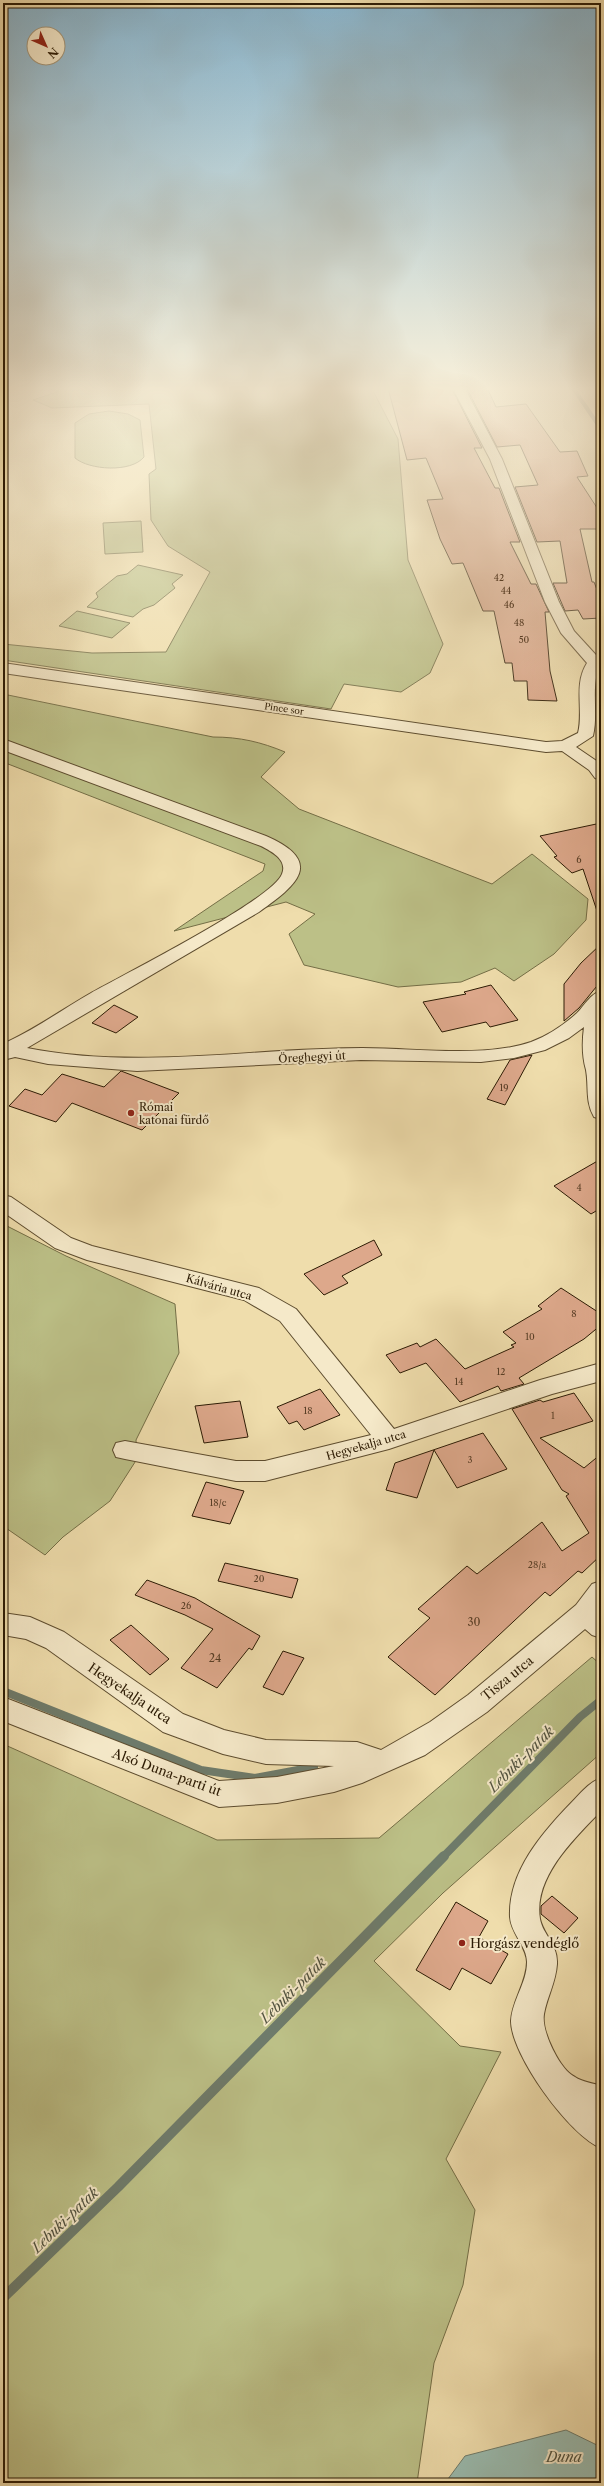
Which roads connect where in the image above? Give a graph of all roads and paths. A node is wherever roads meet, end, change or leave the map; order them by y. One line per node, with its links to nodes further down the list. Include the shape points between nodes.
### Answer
1 (513, 501): 2 (street, via 568,633)
2 (599, 664): 5 (street, via 588,674 590,724 585,736)
3 (3, 668): 5 (street, Pince sor, via 509,742 546,747)
4 (3, 744): 8 (street, via 247,834 274,846 289,858 292,868 287,881 242,915 91,1001 49,1030)
5 (564, 746): 6 (street, via 595,767)
6 (601, 775)
7 (598, 1001): 8 (street, Öreghegyi út, via 584,1017 562,1034 538,1046 481,1056 361,1054 138,1065 48,1058); 9 (street, Öreghegyi út, via 590,1054)
8 (9, 1049)
9 (598, 1061): 10 (street, via 595,1089)
10 (601, 1112)
11 (3, 1202): 13 (street, Kálvária utca, via 63,1243 87,1252 251,1294 288,1315)
12 (601, 1372): 13 (street, Hegyekalja utca, via 548,1386)
13 (389, 1440): 14 (street, Hegyekalja utca, via 265,1471 236,1471)
14 (125, 1450)
15 (601, 1592): 16 (street, Tisza utca)
16 (593, 1620): 19 (street, Tisza utca, via 440,1732)
17 (3, 1624): 19 (street, Hegyekalja utca, via 30,1628 55,1640 172,1723 223,1742 266,1752 357,1754)
18 (3, 1710): 19 (street, Alsó Duna-parti út, via 219,1794 250,1794 299,1786 345,1776)
19 (392, 1758)
20 (601, 1791): 21 (street, via 548,1850 536,1868 526,1901 525,1920 541,1949 542,1966 527,2022 530,2040)
21 (564, 2090): 22 (street); 23 (street)
22 (601, 2102)
23 (601, 2132)

